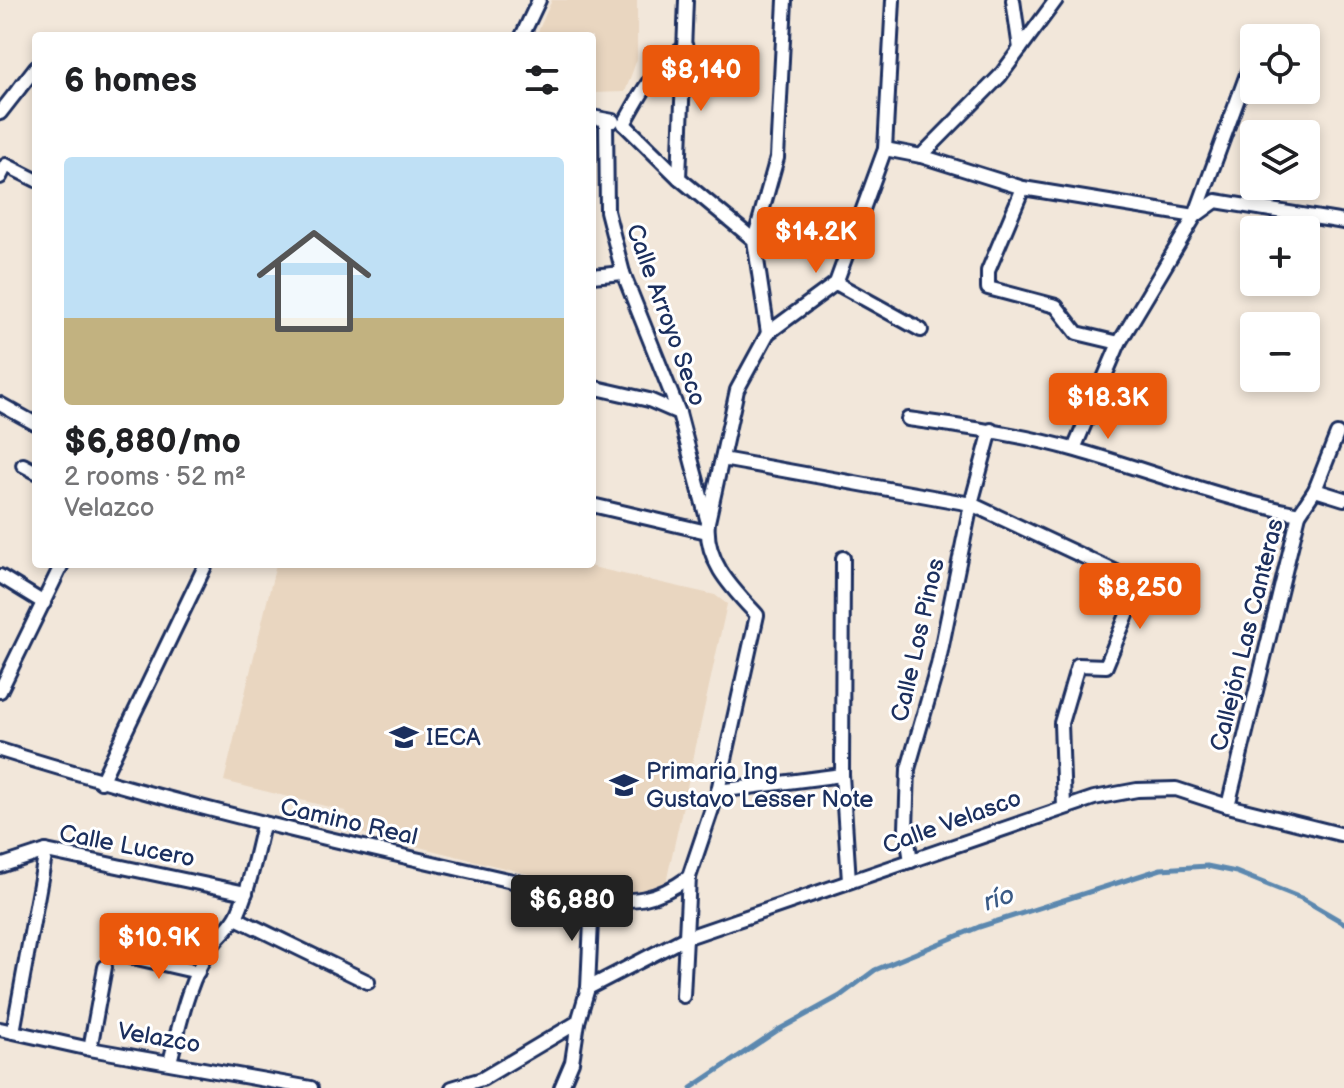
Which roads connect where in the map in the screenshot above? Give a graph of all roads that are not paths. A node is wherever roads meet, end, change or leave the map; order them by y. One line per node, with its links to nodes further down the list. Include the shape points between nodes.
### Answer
1 (539, 0): 7 (street)
2 (686, 0): 8 (street)
3 (785, 0): 24 (street, via 777,158)
4 (893, 0): 16 (street)
5 (1013, 0): 9 (street)
6 (1056, 0): 9 (street)
7 (524, 32)
8 (686, 47): 15 (street, via 651,76); 19 (street)
9 (1020, 49): 17 (street)
10 (32, 72): 12 (street)
11 (1240, 93): 22 (street)
12 (0, 113)
13 (596, 118): 14 (street)
14 (606, 120): 15 (street); 25 (street, Calle Arroyo Seco, via 607,211)
15 (624, 124): 19 (street)
16 (885, 149): 17 (street); 27 (street)
17 (921, 156): 21 (street)
18 (3, 171): 20 (street)
19 (679, 178): 24 (street)
20 (32, 179)
21 (1023, 188): 22 (street); 30 (street, via 988,271 988,288 1056,306 1077,333)
22 (1195, 216): 23 (street, via 1216,201); 30 (street)
23 (1344, 222)
24 (754, 240): 29 (street)
25 (623, 273): 26 (street); 31 (street, Calle Arroyo Seco)
26 (596, 276)
27 (836, 283): 28 (street); 29 (street)
28 (921, 330)
29 (768, 333): 41 (street, via 737,390)
30 (1119, 343): 40 (street)
31 (665, 378): 33 (street); 35 (street, Calle Arroyo Seco)
32 (596, 388): 33 (street)
33 (649, 400): 35 (street)
34 (0, 404): 37 (street)
35 (679, 413): 49 (street, Calle Arroyo Seco)
36 (908, 419): 38 (street)
37 (32, 422)
38 (991, 430): 40 (street); 46 (street, Calle Los Pinos)
39 (1337, 434): 44 (street, Callejón Las Canteras)
40 (1074, 449): 48 (street, via 1252,505)
41 (722, 459): 46 (street); 49 (street)
42 (23, 465): 43 (street)
43 (32, 470)
44 (1315, 490): 45 (street); 48 (street, Callejón Las Canteras)
45 (1344, 499)
46 (971, 504): 61 (street, via 1140,583 1106,666 1078,665 1061,723); 65 (street, Calle Los Pinos, via 938,665 908,769)
47 (596, 506): 49 (street)
48 (1299, 514): 60 (street, Callejón Las Canteras)
49 (707, 527): 59 (street, via 722,577 757,615)
50 (843, 558): 57 (street)
51 (60, 568): 54 (street)
52 (204, 568): 58 (street)
53 (0, 576): 54 (street)
54 (44, 603): 55 (street)
55 (0, 691)
56 (0, 750): 58 (street, Camino Real)
57 (842, 775): 59 (street); 68 (street)
58 (101, 782): 62 (street, Camino Real)
59 (718, 791): 67 (street)
60 (1228, 806): 61 (street, Calle Velasco, via 1176,789 1137,790); 63 (street, Calle Velasco)
61 (1064, 807): 65 (street, Calle Velasco)
62 (263, 825): 69 (street); 70 (street, Camino Real)
63 (1344, 835)
64 (46, 851): 66 (street, Calle Lucero); 69 (street, Calle Lucero); 80 (street)
65 (911, 861): 68 (street, Calle Velasco)
66 (0, 866)
67 (689, 877): 70 (street, Camino Real, via 670,891 634,902); 72 (street)
68 (849, 881): 72 (street, Calle Velasco)
69 (246, 893): 71 (street)
70 (592, 899): 77 (street)
71 (236, 918): 75 (street); 76 (street)
72 (685, 938): 77 (street, Calle Velasco); 78 (street)
73 (128, 956): 75 (street)
74 (105, 967): 81 (street)
75 (198, 972): 82 (street)
76 (368, 982)
77 (588, 988): 79 (street)
78 (683, 996)
79 (578, 1022): 84 (street, via 482,1079); 85 (street, via 572,1062)
80 (6, 1030): 81 (street, Velazco)
81 (90, 1049): 82 (street, Velazco)
82 (170, 1062): 83 (street, Velazco)
83 (311, 1088)
84 (452, 1088)
85 (561, 1088)

